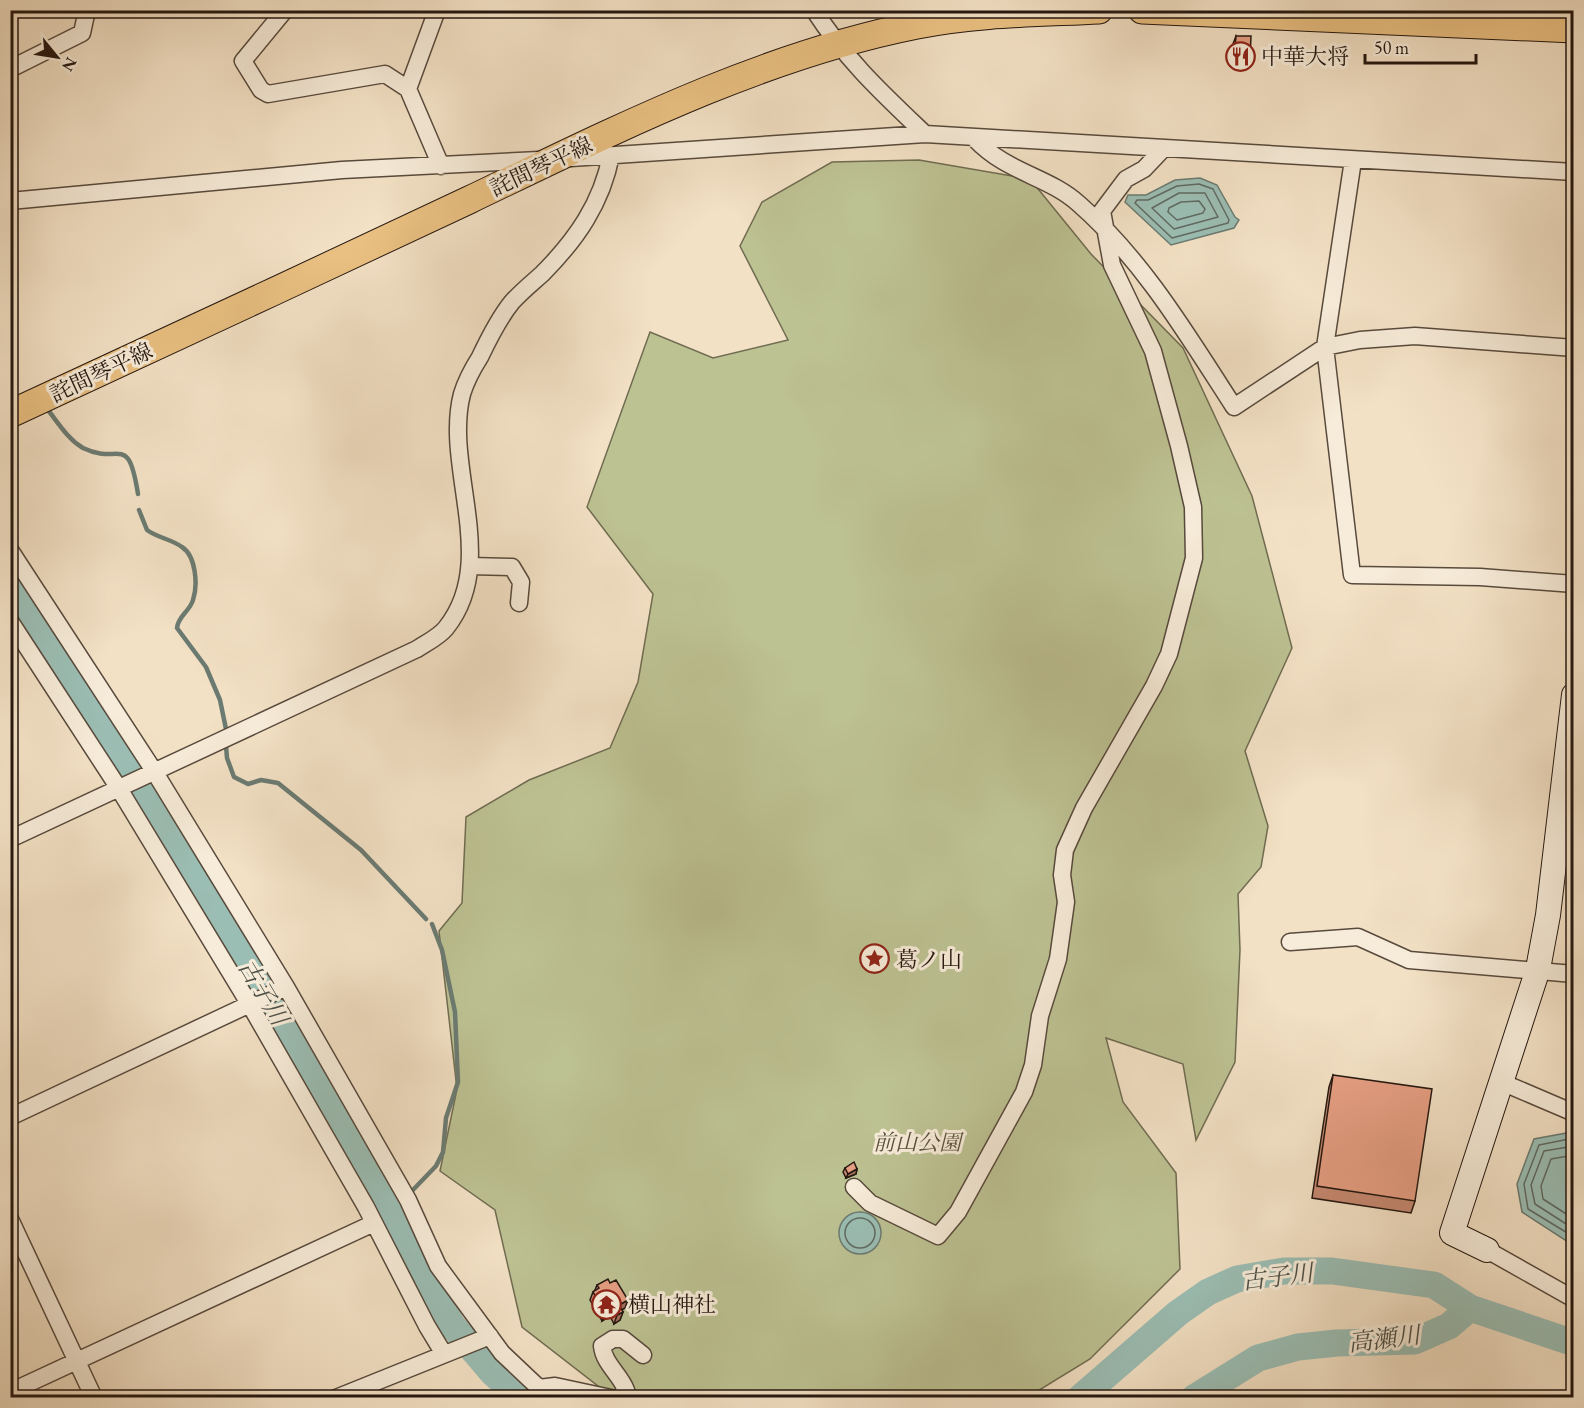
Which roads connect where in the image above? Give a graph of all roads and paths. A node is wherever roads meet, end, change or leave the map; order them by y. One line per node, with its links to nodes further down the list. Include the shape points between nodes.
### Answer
1 (87, 10): 11 (street, via 82,33)
2 (285, 10): 12 (street, via 243,61 261,90 268,94 385,74)
3 (437, 10): 12 (street)
4 (814, 10): 10 (street)
5 (1099, 10): 8 (main road, 詫間琴平線)
6 (1142, 10): 7 (main road)
7 (1256, 13): 9 (main road)
8 (982, 14): 10 (main road, 詫間琴平線, via 918,25)
9 (1574, 29)
10 (837, 46): 13 (street, via 864,78); 17 (main road, 詫間琴平線, via 723,84)
11 (10, 69)
12 (408, 89): 19 (street)
13 (926, 134): 14 (street); 16 (street)
14 (975, 139): 15 (street); 22 (street, via 1012,168 1078,202)
15 (1163, 149): 18 (street); 22 (street, via 1144,169 1126,179 1101,211)
16 (611, 155): 17 (street); 27 (street, via 606,183 587,220 512,303 486,344 463,392 459,422)
17 (554, 159): 19 (street); 25 (main road, 詫間琴平線)
18 (1353, 160): 20 (street); 23 (street)
19 (441, 166): 21 (street, via 342,170)
20 (1574, 172)
21 (10, 201)
22 (1105, 230): 23 (street, via 1123,247 1178,319 1234,407); 43 (street, via 1112,265 1153,351 1193,507 1194,558 1186,597 1169,654 1154,686 1084,808 1065,850 1063,933 1040,1016 1033,1065 1024,1092 986,1165 958,1212 938,1236 870,1203)
23 (1325, 347): 24 (street, via 1415,336); 28 (street, via 1352,575 1480,577)
24 (1574, 348)
25 (10, 414)
26 (13, 558): 32 (street)
27 (470, 566): 29 (street, via 512,567 521,582); 32 (street, via 464,591 445,629 417,649)
28 (1574, 584)
29 (519, 603)
30 (10, 621): 33 (street)
31 (1573, 706): 36 (street)
32 (151, 772): 33 (street); 38 (street)
33 (118, 787): 34 (street); 39 (street)
34 (10, 839)
35 (1290, 942): 36 (street, via 1358,937 1409,960)
36 (1538, 969): 37 (street); 40 (street)
37 (1574, 974)
38 (286, 987): 39 (street); 48 (street, via 406,1197 438,1266)
39 (250, 1005): 42 (street); 45 (street)
40 (1499, 1081): 41 (street); 46 (street, via 1452,1233)
41 (1574, 1113)
42 (10, 1117)
43 (854, 1187)
44 (10, 1219): 51 (street)
45 (374, 1223): 49 (street, via 427,1326); 51 (street)
46 (1487, 1250): 47 (street)
47 (1574, 1299)
48 (490, 1336): 49 (street); 55 (street, via 539,1388 555,1386)
49 (447, 1353): 54 (street)
50 (643, 1355): 56 (street, via 623,1339 612,1339 602,1346 603,1356 626,1390)
51 (77, 1360): 52 (street); 53 (street)
52 (10, 1392)
53 (94, 1398)
54 (336, 1398)
55 (611, 1398)
56 (619, 1398)

